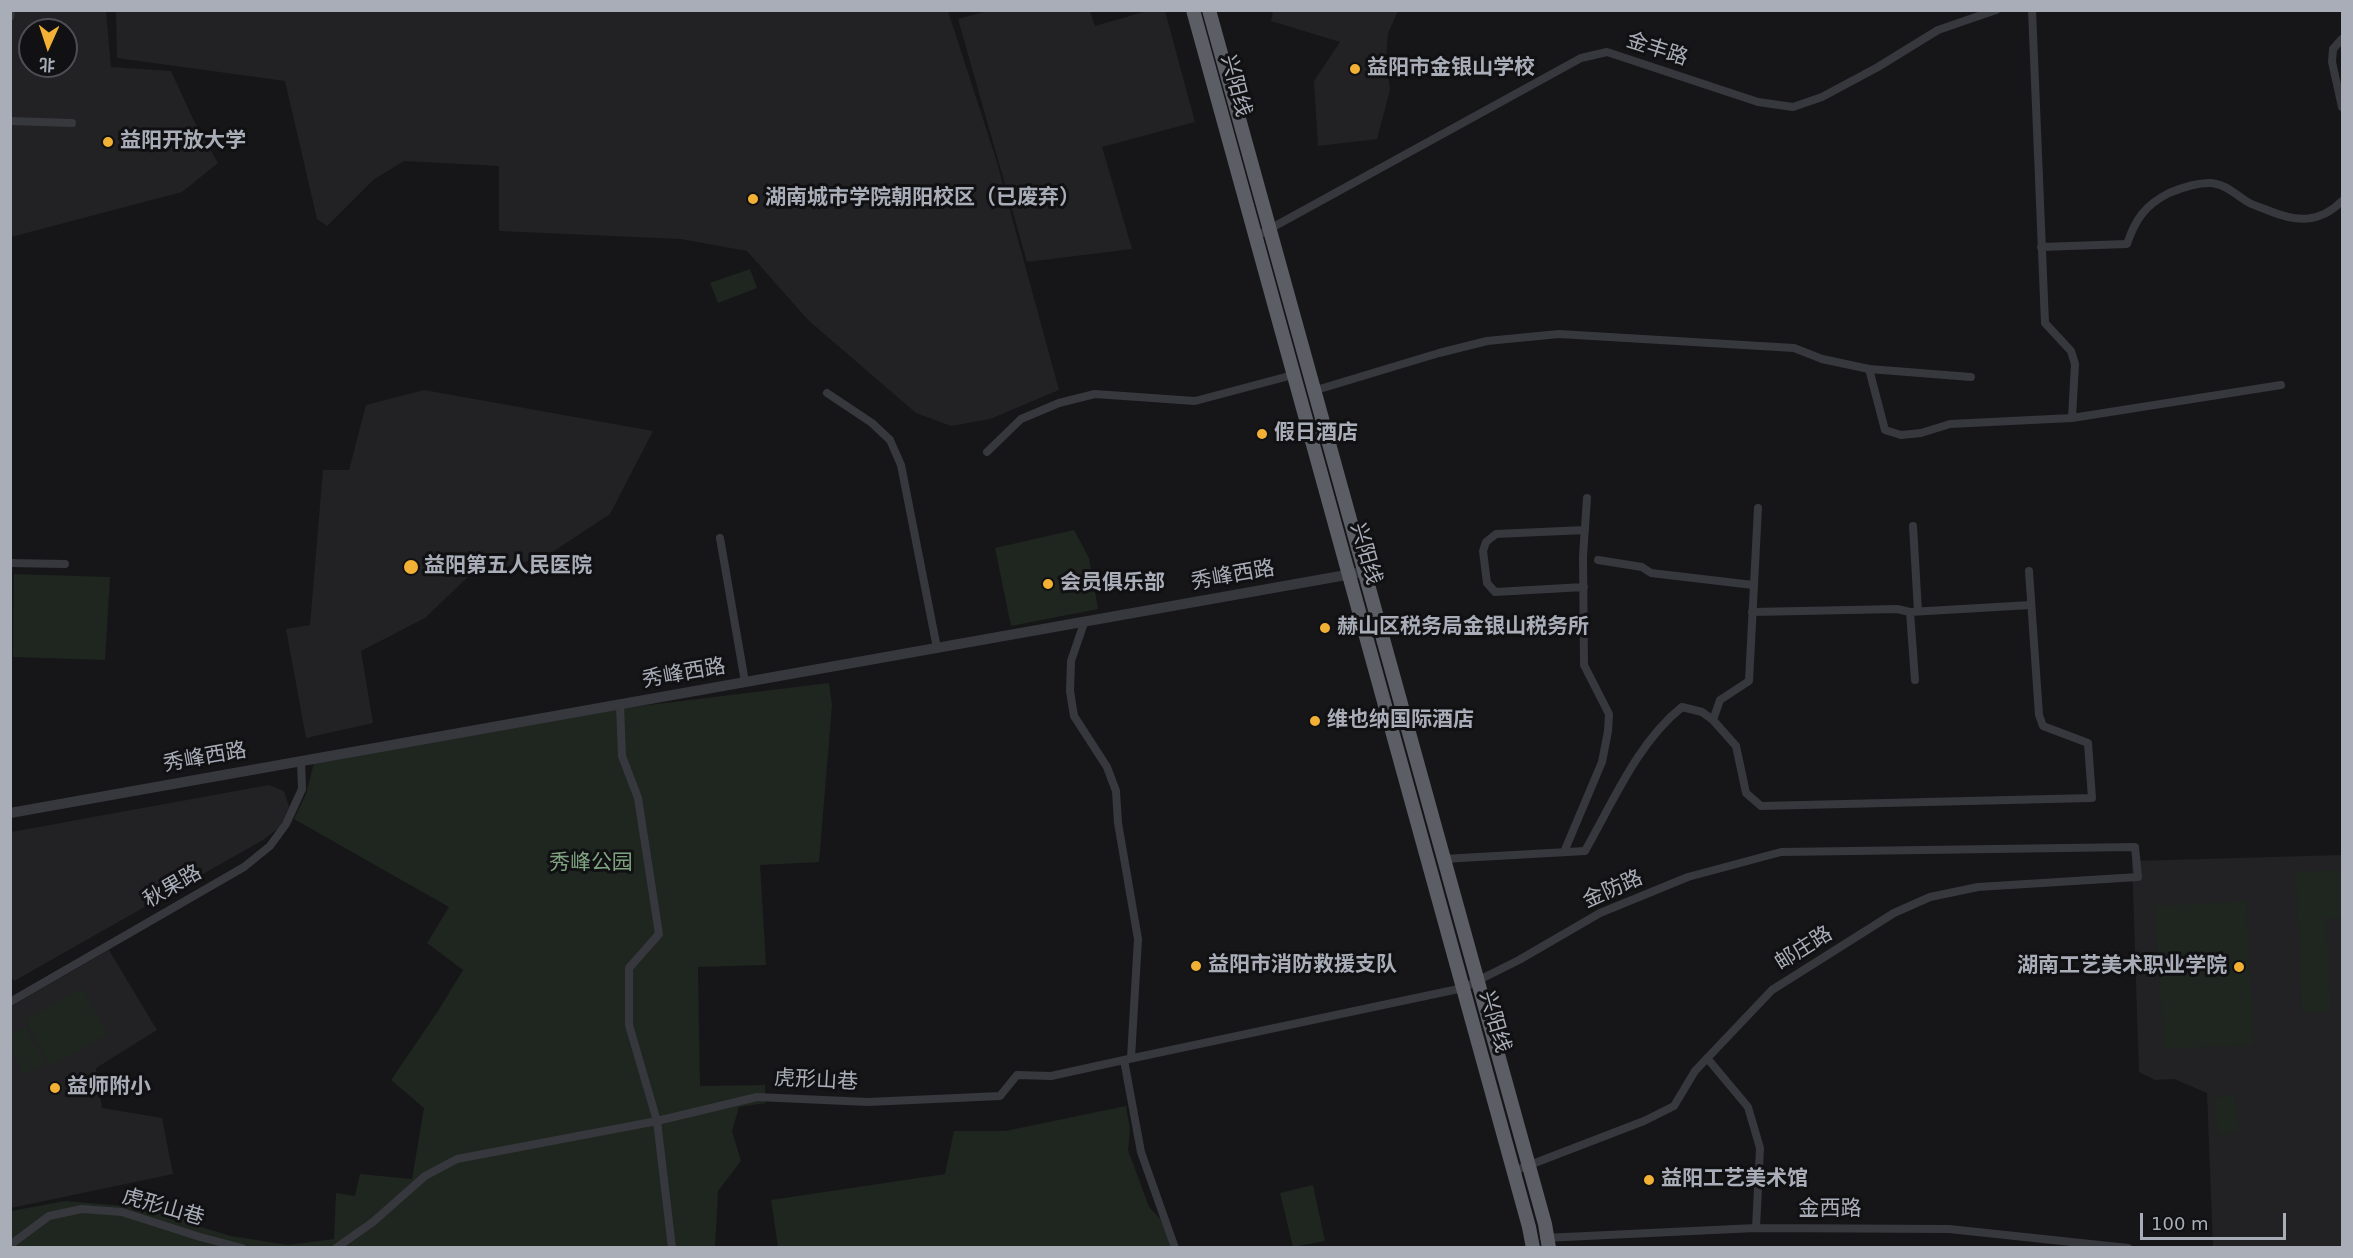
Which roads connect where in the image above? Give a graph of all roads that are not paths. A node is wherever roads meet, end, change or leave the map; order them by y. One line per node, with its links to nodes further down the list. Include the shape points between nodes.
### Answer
1 (11, 10): 6 (street)
2 (1193, 10): 13 (highway, 兴阳线)
3 (1209, 10): 12 (highway, 兴阳线)
4 (1996, 10): 12 (street, 金丰路, via 1938,30 1822,97 1792,107 1758,102 1607,52 1581,58)
5 (2032, 10): 14 (street)
6 (10, 17)
7 (2343, 39): 8 (street, via 2333,49 2332,62)
8 (2343, 107)
9 (10, 121): 10 (street)
10 (72, 123)
11 (2343, 201): 14 (street, via 2332,211 2308,219 2290,219 2247,202 2231,189 2210,183 2185,186 2154,200 2134,224 2127,244)
12 (1269, 230): 13 (street, 金丰路); 19 (highway, 兴阳线)
13 (1255, 237): 16 (highway, 兴阳线)
14 (2041, 247): 21 (street, via 2045,323 2071,351 2075,364)
15 (1869, 369): 17 (street); 19 (street, via 1822,359 1794,348 1559,334 1487,341); 21 (street, via 1885,430 1901,435 1950,424)
16 (1293, 375): 22 (street, via 1195,401 1095,394 1059,403 1021,419); 33 (highway, 兴阳线)
17 (1971, 377)
18 (2281, 385): 21 (street)
19 (1313, 391): 32 (highway, 兴阳线)
20 (827, 393): 40 (street, via 872,423 890,441 901,465)
21 (2072, 418)
22 (987, 452)
23 (1587, 498): 26 (street)
24 (1758, 508): 34 (street)
25 (1913, 526): 38 (street)
26 (1585, 530): 35 (street); 35 (street, via 1496,534 1486,542 1483,551 1487,583 1495,592)
27 (720, 538): 42 (street)
28 (1598, 560): 34 (street, via 1642,567 1651,573)
29 (10, 562): 30 (street)
30 (65, 564)
31 (2029, 571): 36 (street)
32 (1364, 572): 33 (street, 秀峰西路); 49 (highway, 兴阳线)
33 (1349, 576): 39 (street, 秀峰西路); 51 (highway, 兴阳线)
34 (1753, 585): 37 (street)
35 (1584, 587): 48 (street, via 1584,665 1609,714 1608,731 1602,762)
36 (2031, 605): 38 (street); 44 (street, via 2039,715 2043,726 2088,743 2092,798 1761,806 1746,792 1737,746)
37 (1752, 612): 38 (street); 44 (street, via 1749,681 1720,699)
38 (1914, 612): 41 (street)
39 (1084, 623): 40 (street, 秀峰西路); 54 (street, via 1071,661 1074,716 1107,767 1116,791 1138,939)
40 (937, 648): 42 (street, 秀峰西路)
41 (1915, 680)
42 (746, 682): 43 (street, 秀峰西路)
43 (620, 705): 45 (street, 秀峰西路); 55 (street, via 622,756 638,798 659,934 629,968 629,1025)
44 (1713, 720): 48 (street, via 1702,712 1682,707 1670,717 1641,753 1585,851)
45 (301, 761): 46 (street, 秀峰西路); 52 (street, 秋果路, via 302,789 286,824 270,846 244,867)
46 (10, 813)
47 (2135, 847): 50 (street, 金防路, via 1781,852 1688,877 1600,913); 53 (street, 邮庄路, via 2138,877 1978,887 1930,897 1894,913 1772,990)
48 (1564, 852): 49 (street)
49 (1443, 859): 50 (highway, 兴阳线)
50 (1477, 982): 51 (street, 金防路); 56 (highway, 兴阳线)
51 (1463, 988): 54 (street, 金防路); 57 (highway, 兴阳线)
52 (10, 1002)
53 (1707, 1058): 56 (street, 邮庄路, via 1674,1106); 58 (street, via 1748,1107 1760,1148)
54 (1127, 1059): 55 (street, 虎形山巷, via 1051,1076 1017,1075 1000,1096 868,1102 757,1096); 65 (street, via 1141,1152)
55 (657, 1121): 63 (street, 虎形山巷, via 458,1159 425,1176 373,1222); 64 (street)
56 (1528, 1165): 57 (street, 邮庄路); 60 (highway, 兴阳线)
57 (1514, 1171): 59 (highway, 兴阳线)
58 (1756, 1228): 60 (street, 金西路); 66 (street, 金西路, via 1948,1229)
59 (1532, 1243): 60 (street, 金西路)
60 (1548, 1243)
61 (10, 1245): 62 (street, 虎形山巷, via 49,1216 82,1209 122,1212)
62 (242, 1248)
63 (336, 1248)
64 (672, 1248)
65 (1175, 1248)
66 (2128, 1248)

